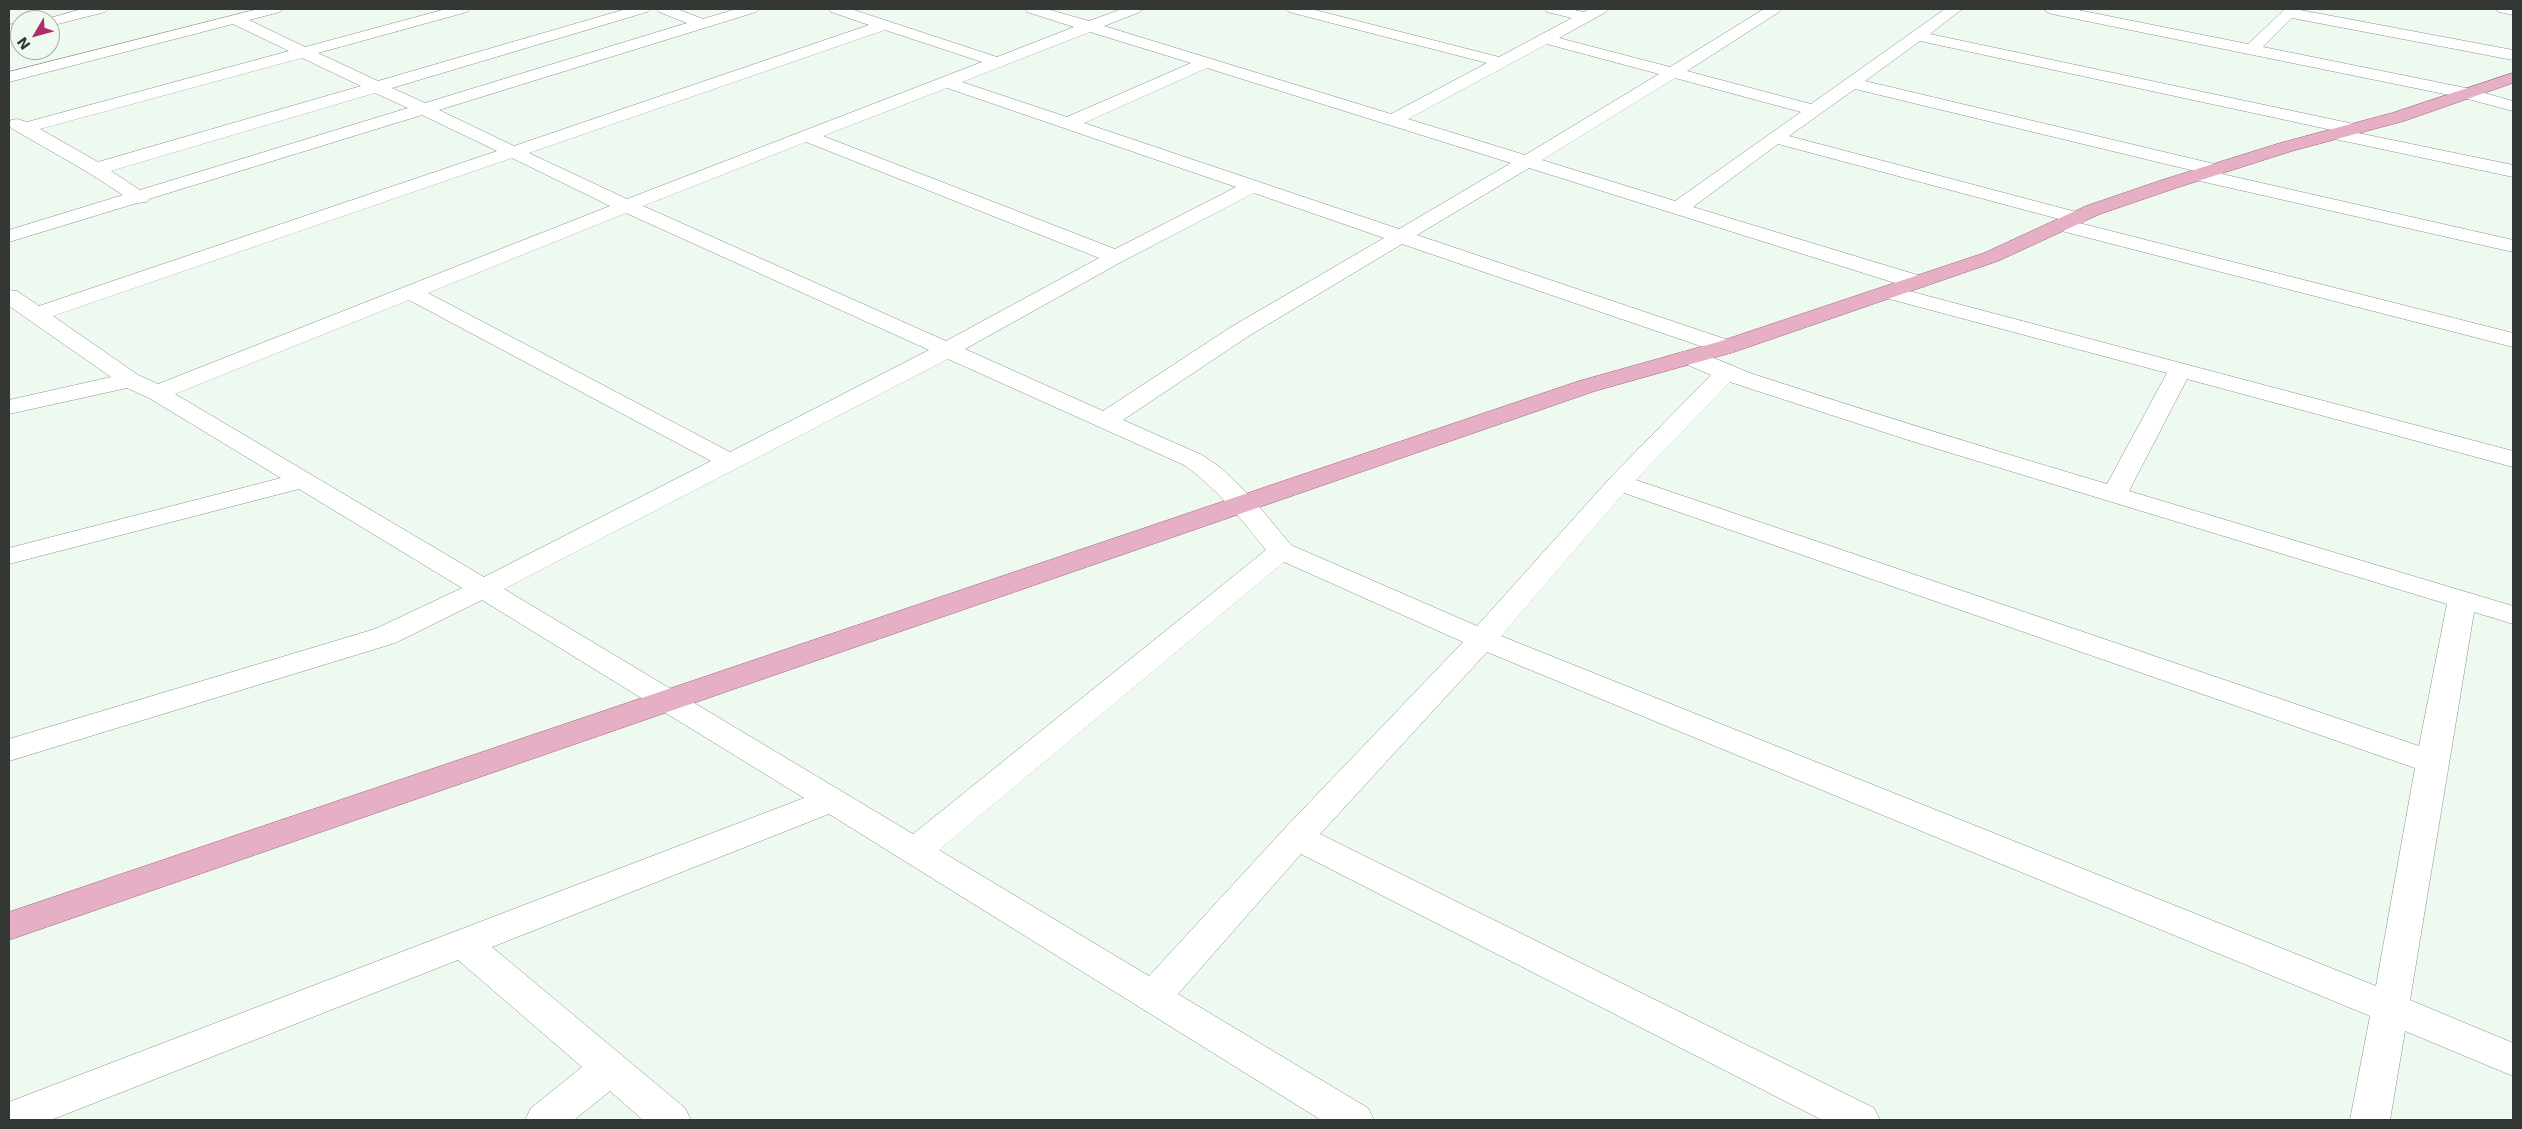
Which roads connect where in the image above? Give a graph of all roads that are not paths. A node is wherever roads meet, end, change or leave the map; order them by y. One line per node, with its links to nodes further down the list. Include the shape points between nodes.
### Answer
1 (100, 9): 21 (street)
2 (275, 9): 22 (street)
3 (462, 9): 30 (street)
4 (642, 9): 40 (street)
5 (664, 9): 24 (street)
6 (751, 9): 24 (street)
7 (836, 9): 25 (street)
8 (1032, 9): 26 (street)
9 (1135, 9): 26 (street)
10 (1294, 9): 33 (street)
11 (1552, 9): 20 (street)
12 (1601, 9): 20 (street)
13 (1774, 9): 36 (street)
14 (1955, 9): 27 (street)
15 (2052, 9): 23 (street)
16 (2122, 9): 23 (street)
17 (2504, 9): 18 (street)
18 (2513, 10)
19 (2291, 11): 29 (street); 31 (street)
20 (1586, 17): 28 (street)
21 (60, 19)
22 (234, 19): 30 (street); 35 (street)
23 (2108, 20): 29 (street)
24 (703, 24): 43 (street)
25 (885, 25): 32 (street); 52 (street)
26 (1087, 26): 32 (street); 34 (street)
27 (1917, 36): 39 (street); 49 (street)
28 (1545, 40): 33 (street); 36 (street)
29 (2252, 49): 41 (street)
30 (304, 52): 40 (street); 48 (street)
31 (2513, 55)
32 (997, 62): 38 (street)
33 (1501, 62): 46 (street)
34 (1206, 63): 46 (street); 47 (street)
35 (13, 73)
36 (1670, 73): 44 (street); 53 (street)
37 (2513, 78): 41 (main road)
38 (946, 82): 47 (street); 50 (street)
39 (1851, 83): 44 (street); 56 (street)
40 (378, 87): 43 (street); 54 (street)
41 (2466, 93): 42 (street); 49 (main road)
42 (2513, 106)
43 (425, 110): 52 (street); 58 (street)
44 (1814, 110): 51 (street)
45 (9, 119): 48 (street)
46 (1393, 120): 53 (street)
47 (1066, 124): 57 (street)
48 (25, 128): 54 (street)
49 (2345, 132): 55 (street); 56 (main road)
50 (806, 136): 59 (street); 65 (street)
51 (1775, 138): 60 (street); 61 (street)
52 (510, 152): 59 (street); 70 (street)
53 (1526, 162): 60 (street); 62 (street)
54 (96, 169): 58 (street)
55 (2513, 170)
56 (2208, 172): 61 (main road); 64 (street)
57 (1253, 186): 62 (street); 65 (street)
58 (140, 198): 63 (street)
59 (626, 206): 67 (street); 72 (street)
60 (1678, 208): 66 (street)
61 (2069, 221): 66 (main road, via 1991,257); 71 (street)
62 (1402, 235): 73 (street); 78 (street, via 1239,332)
63 (9, 236)
64 (2513, 246)
65 (1116, 256): 72 (street)
66 (1916, 282): 68 (main road)
67 (410, 292): 76 (street); 80 (street)
68 (1890, 292): 73 (main road); 74 (street)
69 (9, 296): 70 (street)
70 (35, 314): 75 (street)
71 (2513, 340)
72 (947, 350): 78 (street); 80 (street)
73 (1726, 360): 82 (street); 83 (street); 84 (main road, via 1689,357 1587,386)
74 (2179, 372): 79 (street); 83 (street)
75 (130, 380): 76 (street); 77 (street)
76 (157, 393): 81 (street)
77 (9, 407)
78 (1106, 420): 84 (street, via 1193,460 1212,473)
79 (2513, 459)
80 (729, 462): 87 (street)
81 (300, 481): 86 (street); 87 (street)
82 (1619, 483): 90 (street); 93 (street)
83 (2114, 495): 88 (street)
84 (1242, 503): 85 (street); 91 (main road)
85 (1280, 551): 90 (street); 96 (street)
86 (9, 556)
87 (483, 589): 91 (street); 92 (street, via 386,636)
88 (2462, 599): 89 (street); 93 (street)
89 (2513, 615)
90 (1482, 639): 95 (street); 100 (street)
91 (670, 701): 94 (street); 97 (main road)
92 (9, 750)
93 (2431, 762): 100 (street)
94 (832, 800): 96 (street); 98 (street)
95 (1297, 837): 99 (street); 107 (street)
96 (914, 852): 99 (street)
97 (9, 926)
98 (463, 943): 102 (street); 103 (street)
99 (1152, 998): 106 (street)
100 (2391, 1008): 101 (street); 108 (street)
101 (2513, 1060)
102 (610, 1068): 104 (street); 105 (street)
103 (35, 1115)
104 (545, 1120)
105 (670, 1120)
106 (1354, 1120)
107 (1860, 1120)
108 (2370, 1120)

